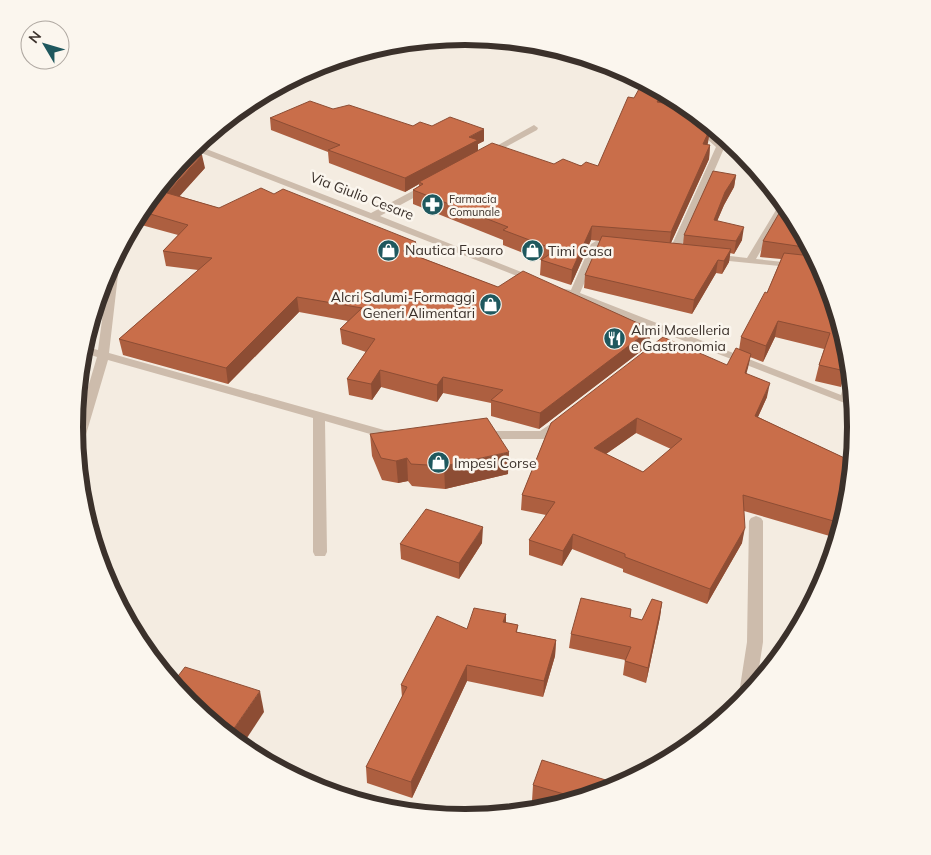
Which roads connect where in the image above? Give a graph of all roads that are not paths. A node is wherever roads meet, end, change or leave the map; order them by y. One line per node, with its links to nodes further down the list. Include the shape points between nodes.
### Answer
1 (534, 128): 6 (street)
2 (702, 128): 3 (street, via 701,130)
3 (713, 136)
4 (722, 144): 11 (street, via 678,253)
5 (202, 150): 9 (street, Via Giulio Cesare)
6 (475, 160)
7 (433, 183): 9 (street)
8 (780, 209): 14 (street)
9 (374, 215): 16 (street, Via Giulio Cesare)
10 (625, 247): 16 (street, via 596,244)
11 (654, 250)
12 (702, 255): 14 (street)
13 (810, 260): 14 (street, via 805,267)
14 (750, 261)
15 (112, 280): 20 (street)
16 (574, 294): 17 (street, Via Giulio Cesare)
17 (674, 333): 18 (street); 21 (street, Via Giulio Cesare)
18 (658, 345)
19 (90, 352): 20 (street)
20 (103, 356): 23 (street); 24 (street)
21 (847, 401)
22 (574, 411): 26 (street, via 543,435)
23 (318, 416): 25 (street, via 384,434); 28 (street)
24 (83, 424)
25 (404, 434)
26 (473, 435)
27 (756, 521): 29 (street, via 755,642)
28 (320, 552)
29 (748, 685)

